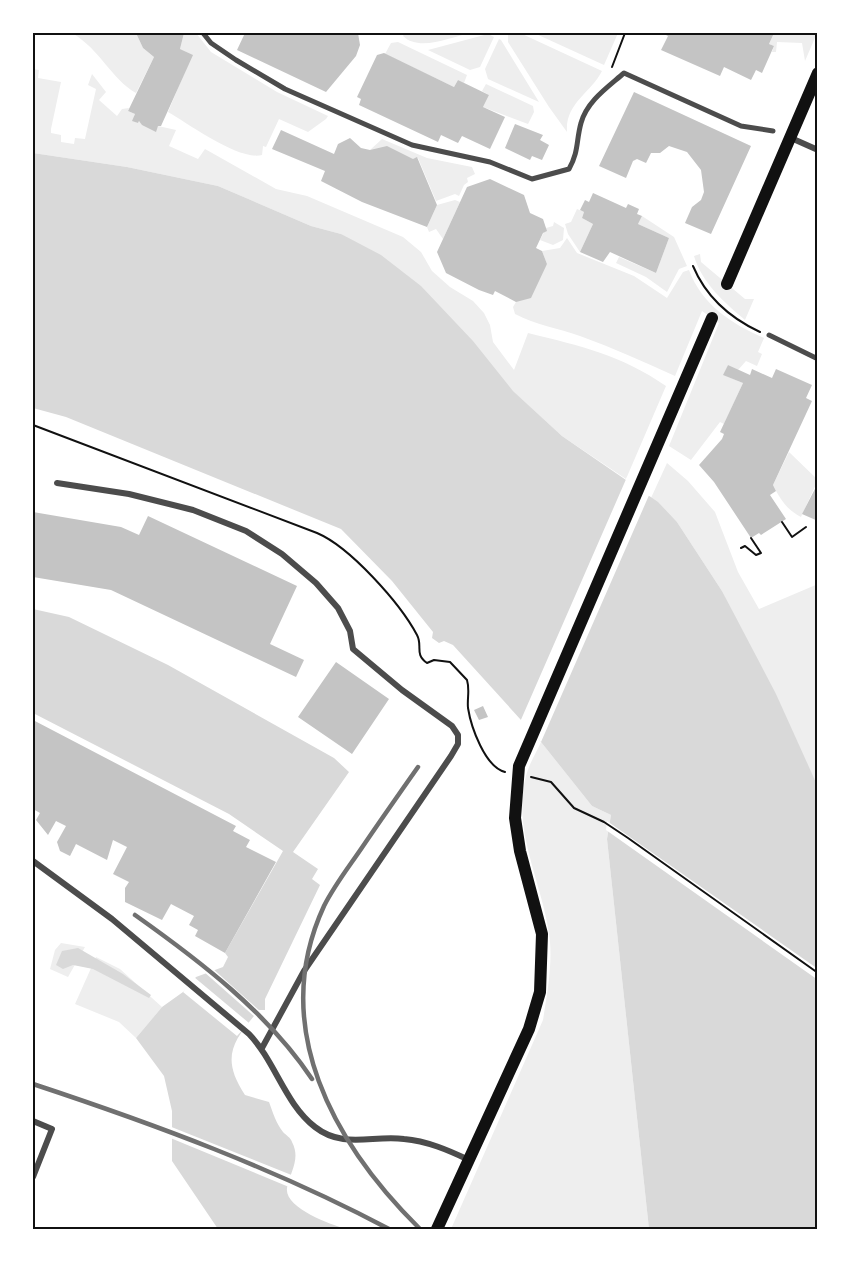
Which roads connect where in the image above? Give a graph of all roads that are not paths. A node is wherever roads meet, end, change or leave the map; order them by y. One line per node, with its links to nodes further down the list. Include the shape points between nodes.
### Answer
1 (203, 33): 3 (street, via 211,43 261,76 369,128 426,149 490,162 532,179 569,169 578,154 579,130 587,108 624,73 741,126)
2 (818, 73): 4 (main road)
3 (773, 131)
4 (791, 138): 5 (street); 6 (main road)
5 (818, 150)
6 (727, 284)
7 (712, 318): 14 (main road, via 531,734 517,776 515,818 520,851 542,934 540,992 529,1029)
8 (768, 335): 9 (street)
9 (818, 359)
10 (57, 483): 12 (street, via 129,494 193,510 246,531 282,554 316,583 338,608 350,631 353,649 452,726 458,735 451,756 304,970)
11 (33, 861): 12 (street, via 112,919)
12 (262, 1048): 14 (street, via 304,1115 331,1137 350,1141 412,1140 447,1149)
13 (33, 1121): 15 (street, via 52,1129)
14 (469, 1160): 16 (main road)
15 (33, 1177)
16 (437, 1229)

